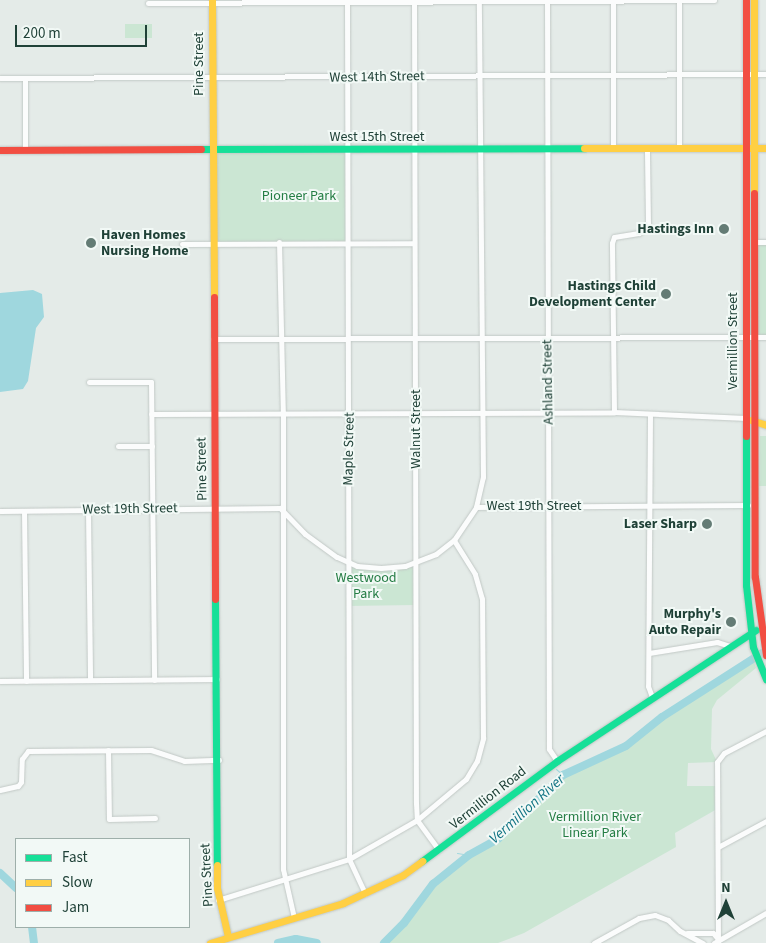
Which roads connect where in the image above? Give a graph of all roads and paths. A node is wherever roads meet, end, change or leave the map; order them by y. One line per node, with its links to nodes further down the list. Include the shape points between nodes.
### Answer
1 (479, 0): 2 (street); 11 (street); 16 (street)
2 (547, 0): 7 (street); 17 (street, Ashland Street)
3 (679, 0): 4 (street); 7 (street); 13 (street)
4 (714, 0)
5 (746, 0): 14 (main road, Vermillion Street)
6 (754, 0): 14 (main road, Vermillion Street)
7 (613, 1): 18 (street)
8 (212, 2): 9 (street); 12 (street); 23 (main road, Pine Street)
9 (280, 2): 10 (street)
10 (346, 2): 11 (street); 22 (street, Maple Street)
11 (414, 2): 19 (street, Walnut Street)
12 (148, 4)
13 (679, 74): 14 (street, West 14th Street); 18 (street, West 14th Street); 26 (street)
14 (750, 74): 15 (street, West 14th Street); 27 (main road, Vermillion Street)
15 (766, 74)
16 (480, 75): 17 (street, West 14th Street); 19 (street, West 14th Street); 30 (street)
17 (547, 75): 18 (street, West 14th Street); 31 (street, Ashland Street)
18 (614, 76): 24 (street)
19 (413, 77): 22 (street, West 14th Street); 29 (street, Walnut Street)
20 (0, 78): 21 (street, West 14th Street)
21 (25, 78): 23 (street, West 14th Street); 33 (street)
22 (347, 78): 23 (street, West 14th Street); 35 (street, Maple Street)
23 (211, 79): 34 (main road, Pine Street)
24 (614, 148): 25 (main road, West 15th Street); 31 (main road, West 15th Street)
25 (647, 148): 26 (main road, West 15th Street); 46 (street, via 648,224 639,233 614,237 612,243)
26 (679, 148): 27 (main road, West 15th Street)
27 (750, 148): 28 (main road, West 15th Street); 38 (main road, Vermillion Street); 39 (main road, Vermillion Street)
28 (766, 148)
29 (413, 149): 30 (main road, West 15th Street); 35 (main road, West 15th Street); 41 (street, Walnut Street)
30 (479, 149): 31 (main road, West 15th Street); 44 (street)
31 (547, 149): 45 (street, Ashland Street)
32 (0, 150): 33 (main road, West 15th Street)
33 (25, 150): 34 (main road, West 15th Street)
34 (212, 150): 35 (main road, West 15th Street); 43 (main road, Pine Street)
35 (347, 150): 37 (street, Maple Street)
36 (278, 242): 37 (street); 43 (street); 50 (street)
37 (346, 242): 41 (street); 51 (street, Maple Street)
38 (746, 242): 39 (street); 47 (main road, Vermillion Street)
39 (754, 242): 40 (street); 48 (main road, Vermillion Street)
40 (766, 242)
41 (414, 243): 52 (street, Walnut Street)
42 (182, 244): 43 (street)
43 (212, 244): 53 (main road, Pine Street)
44 (480, 337): 45 (street); 52 (street); 56 (street)
45 (547, 337): 46 (street); 57 (street, Ashland Street)
46 (612, 337): 47 (street); 58 (street)
47 (746, 337): 48 (street); 64 (main road, Vermillion Street)
48 (754, 337): 49 (street); 65 (main road, Vermillion Street)
49 (766, 337)
50 (280, 338): 51 (street); 53 (street); 60 (street)
51 (347, 338): 52 (street); 61 (street, Maple Street)
52 (415, 338): 55 (street, Walnut Street)
53 (212, 339): 59 (main road, Pine Street)
54 (89, 382): 62 (street, via 151,382)
55 (416, 412): 56 (street); 61 (street); 82 (street, Walnut Street)
56 (483, 412): 57 (street); 73 (street, via 483,477)
57 (549, 412): 58 (street); 70 (street, Ashland Street)
58 (614, 412): 63 (street)
59 (213, 413): 60 (street); 62 (street); 74 (main road, Pine Street)
60 (283, 413): 61 (street); 75 (street)
61 (349, 413): 81 (street, Maple Street)
62 (151, 414): 68 (street)
63 (650, 415): 64 (street); 71 (street)
64 (746, 418): 65 (main road); 69 (main road, Vermillion Street)
65 (754, 422): 66 (main road); 72 (main road, Vermillion Street)
66 (766, 425)
67 (118, 446): 68 (street)
68 (152, 446): 76 (street)
69 (746, 505): 71 (street, West 19th Street); 72 (street, West 19th Street); 84 (main road, Vermillion Street, via 746,585)
70 (548, 506): 71 (street, West 19th Street); 73 (street, West 19th Street); 99 (street, Ashland Street, via 549,749)
71 (648, 506): 87 (street)
72 (755, 506): 83 (main road, Vermillion Street, via 755,577)
73 (476, 507): 80 (street, West 19th Street)
74 (215, 508): 75 (street, West 19th Street); 76 (street, West 19th Street); 89 (main road, Pine Street)
75 (280, 508): 81 (street, West 19th Street, via 322,548); 107 (street)
76 (152, 509): 77 (street, West 19th Street); 91 (street)
77 (88, 510): 79 (street, West 19th Street); 90 (street)
78 (0, 511): 79 (street, West 19th Street)
79 (24, 511): 94 (street)
80 (454, 540): 82 (street, West 19th Street, via 436,554); 102 (street, via 475,574 482,599 483,738 477,761 466,779)
81 (347, 562): 82 (street, West 19th Street, via 380,568); 106 (street, Maple Street)
82 (415, 563): 102 (street, Walnut Street)
83 (760, 628): 84 (main road, Vermillion Road); 88 (main road, Vermillion Street)
84 (750, 631): 85 (main road, Vermillion Road); 86 (main road, Vermillion Street)
85 (730, 646): 86 (main road, via 742,643); 87 (street, via 717,642); 95 (main road, Vermillion Road)
86 (753, 647): 92 (main road, Vermillion Street)
87 (648, 652): 95 (street, via 648,686)
88 (766, 655)
89 (218, 679): 91 (street); 98 (main road, Pine Street)
90 (90, 680): 91 (street); 94 (street)
91 (154, 680)
92 (766, 680)
93 (0, 681): 94 (street)
94 (26, 681)
95 (652, 697): 99 (main road, Vermillion Road)
96 (766, 731): 104 (street, via 724,753 717,762)
97 (108, 750): 98 (street, via 151,750 184,761); 100 (street, via 28,751 22,759 21,782 18,786); 101 (street, via 109,819)
98 (218, 760): 109 (main road, Pine Street)
99 (557, 762): 105 (main road, Vermillion Road)
100 (0, 790)
101 (155, 818)
102 (417, 820): 105 (street); 106 (street)
103 (766, 822): 104 (street)
104 (718, 847): 114 (street)
105 (439, 850): 108 (main road, Vermillion Road, via 403,875)
106 (349, 859): 107 (street); 108 (street, Maple Street)
107 (284, 881): 109 (street); 111 (street)
108 (365, 894): 111 (main road, Vermillion Road)
109 (218, 900): 113 (main road, Pine Street)
110 (766, 913): 114 (street)
111 (294, 918): 113 (main road, Vermillion Road)
112 (680, 931): 114 (street, via 713,933); 116 (street, via 662,917 648,915); 117 (street)
113 (228, 937): 115 (main road, Vermillion Road)
114 (717, 942)
115 (210, 943)
116 (594, 943)
117 (703, 943)

